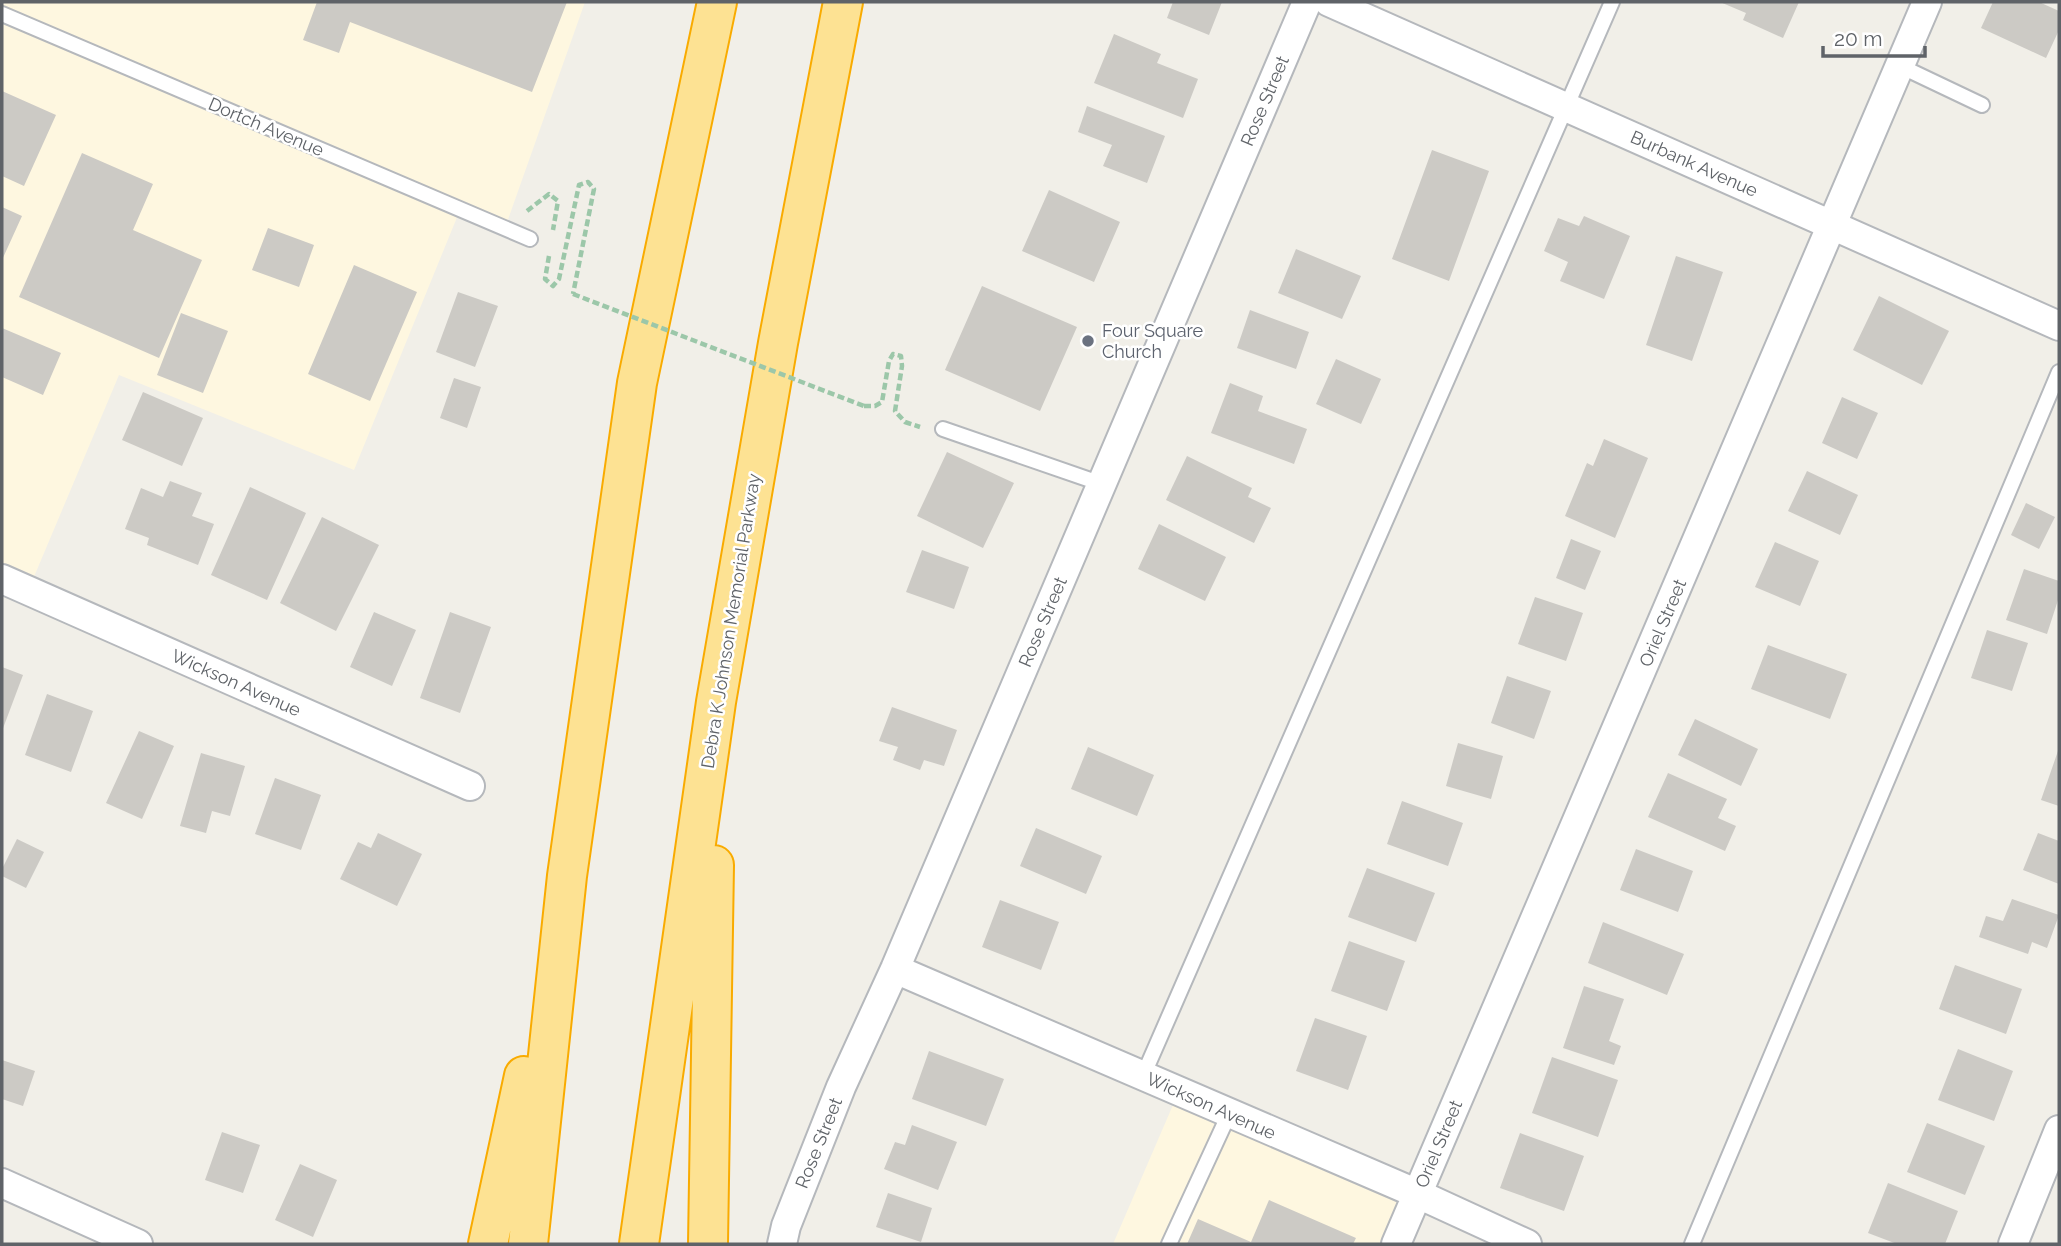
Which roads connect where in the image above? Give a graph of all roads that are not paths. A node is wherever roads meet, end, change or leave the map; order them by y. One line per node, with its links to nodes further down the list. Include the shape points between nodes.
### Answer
1 (717, 2): 20 (highway, via 637,383)
2 (844, 2): 18 (highway, Debra K Johnson Memorial Parkway, via 778,343)
3 (1307, 2): 16 (street, Rose Street)
4 (1329, 2): 10 (street, Burbank Avenue)
5 (1612, 2): 10 (lane)
6 (1927, 2): 8 (street, Oriel Street)
7 (2, 14): 12 (lane, Dortch Avenue)
8 (1900, 66): 9 (lane); 11 (street, Oriel Street)
9 (1982, 105)
10 (1566, 107): 11 (street, Burbank Avenue); 22 (lane)
11 (1833, 226): 13 (street, Burbank Avenue); 26 (street, Oriel Street)
12 (530, 239)
13 (2059, 326)
14 (2059, 372): 36 (lane)
15 (943, 429): 16 (lane)
16 (1102, 484): 21 (street, Rose Street)
17 (2, 579): 19 (street, Wickson Avenue)
18 (716, 702): 30 (highway, Debra K Johnson Memorial Parkway); 31 (highway)
19 (470, 786)
20 (567, 876): 28 (highway); 29 (highway)
21 (895, 969): 22 (street, Wickson Avenue); 32 (street, Rose Street, via 841,1087)
22 (1143, 1076): 23 (street, Wickson Avenue)
23 (1229, 1114): 26 (street, Wickson Avenue); 33 (lane)
24 (2059, 1130): 37 (street)
25 (2, 1183): 27 (street)
26 (1418, 1194): 34 (street, Oriel Street); 35 (street, Wickson Avenue)
27 (138, 1244)
28 (488, 1244)
29 (528, 1244)
30 (639, 1244)
31 (708, 1244)
32 (782, 1244)
33 (1169, 1244)
34 (1396, 1244)
35 (1527, 1244)
36 (1692, 1244)
37 (2013, 1244)

